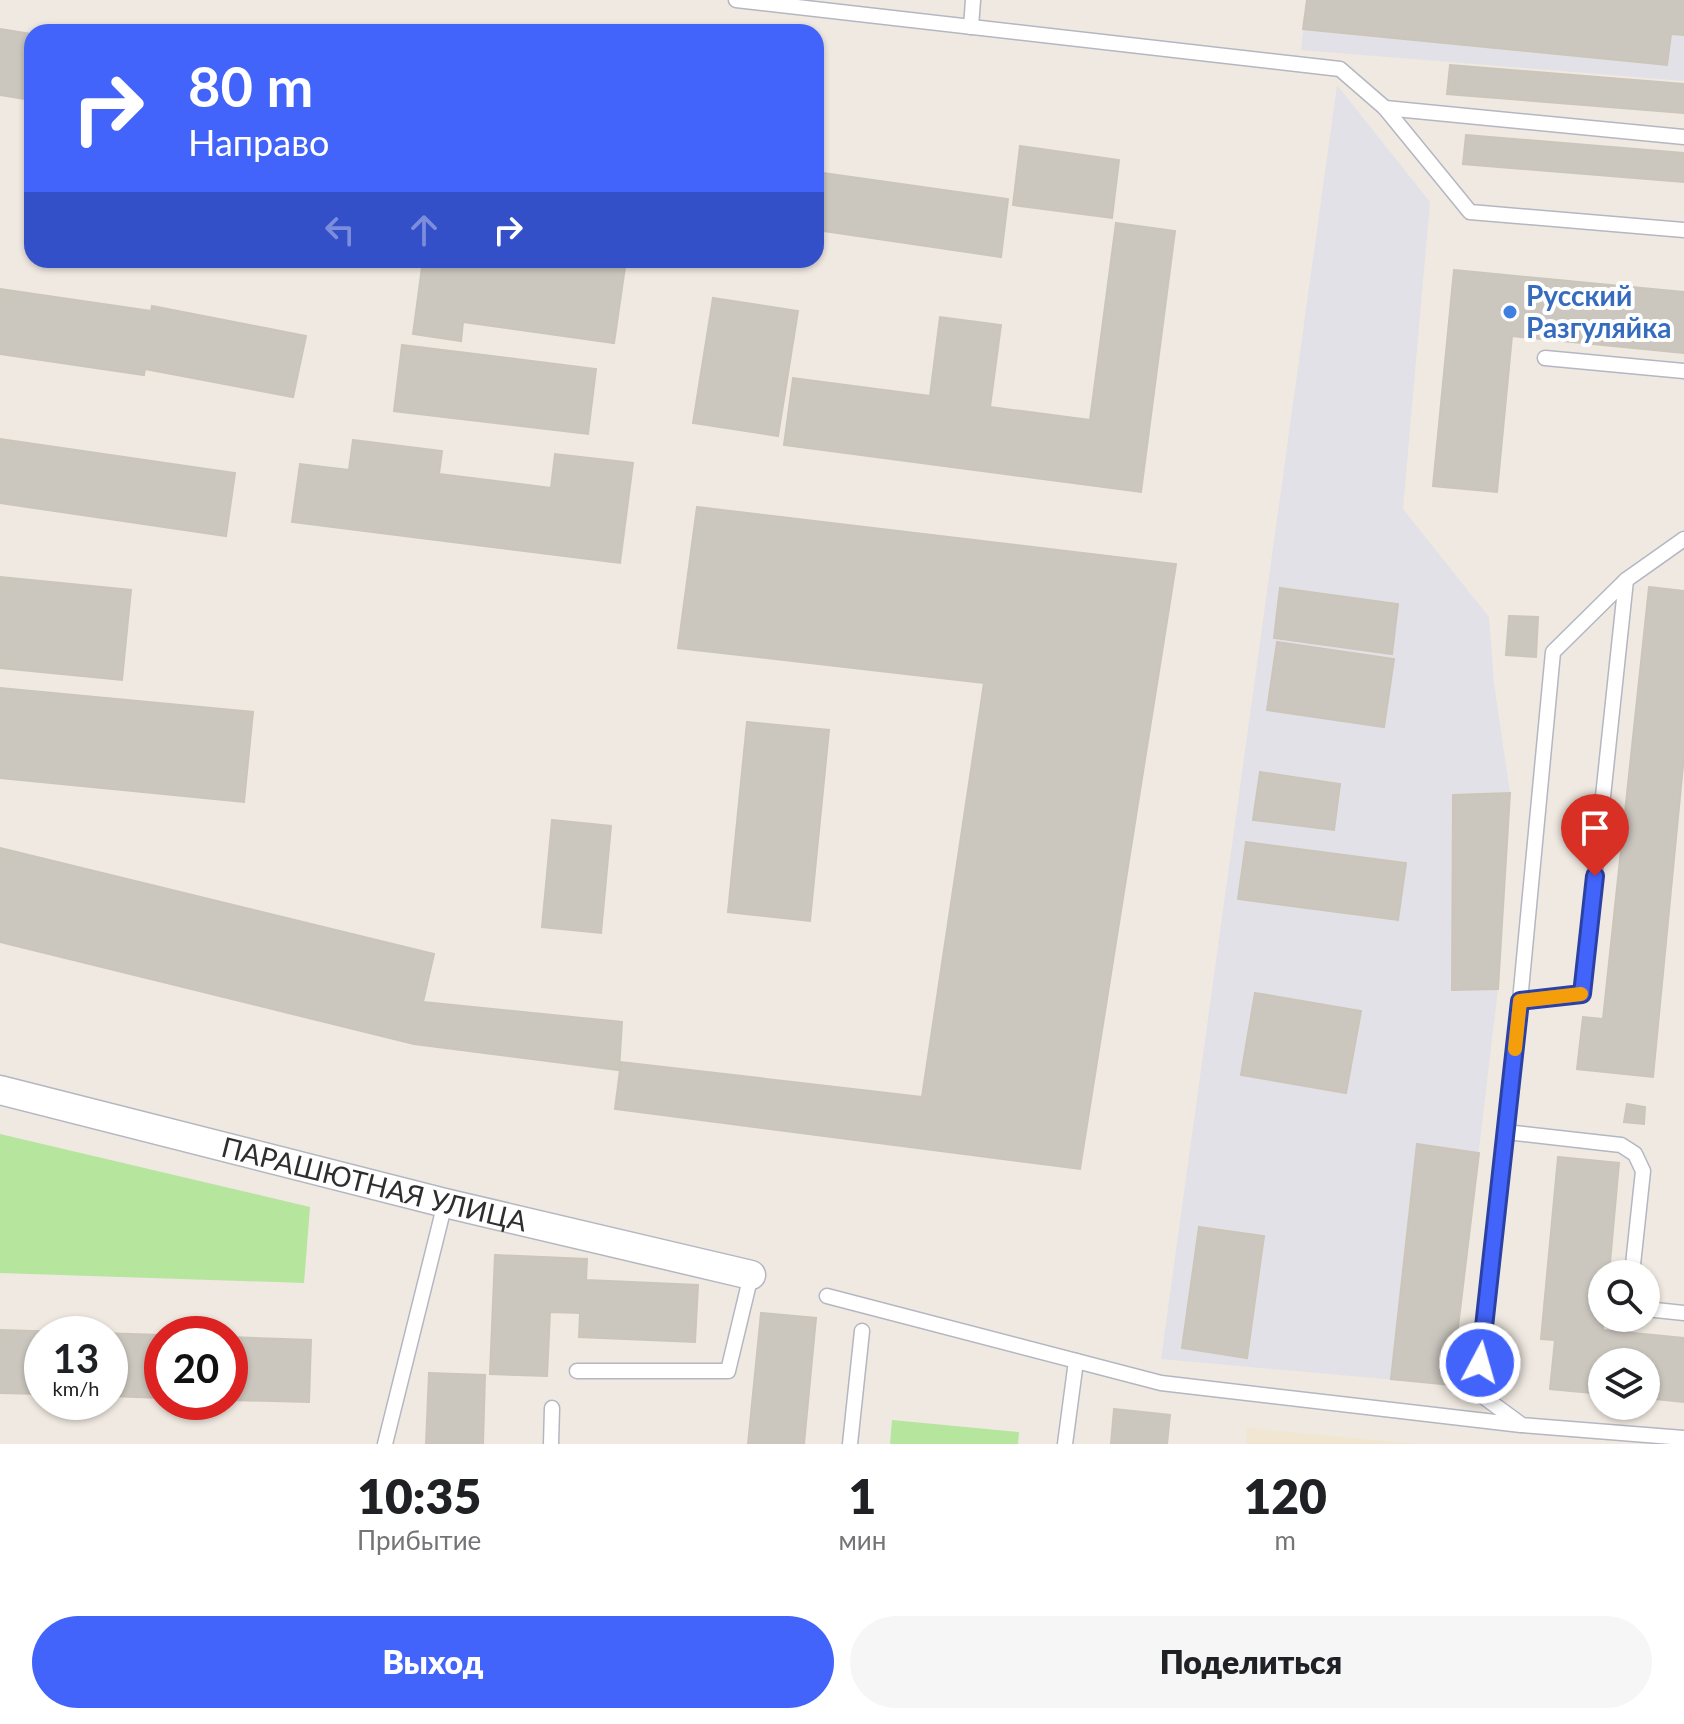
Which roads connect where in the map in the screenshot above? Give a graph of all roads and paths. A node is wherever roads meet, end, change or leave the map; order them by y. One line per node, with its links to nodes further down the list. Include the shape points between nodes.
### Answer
1 (736, 0): 3 (lane)
2 (973, 0): 3 (lane)
3 (971, 27): 4 (lane, via 1340,69)
4 (1385, 108): 5 (lane); 6 (lane, via 1470,212)
5 (1684, 137)
6 (1684, 230)
7 (1545, 358): 8 (lane)
8 (1684, 371)
9 (1684, 539): 10 (lane)
10 (1626, 580): 11 (lane, via 1553,652); 11 (lane, via 1582,994)
11 (1520, 1001): 13 (lane)
12 (0, 1090): 14 (street, ПАРАШЮТНАЯ УЛИЦА)
13 (1506, 1132): 15 (lane, via 1621,1145 1635,1154 1643,1171); 24 (lane, via 1477,1392)
14 (445, 1203): 16 (street, ПАРАШЮТНАЯ УЛИЦА); 26 (lane)
15 (1633, 1260)
16 (751, 1275): 22 (lane, via 728,1371)
17 (827, 1296): 21 (lane)
18 (1660, 1310): 19 (lane)
19 (1684, 1313)
20 (862, 1331): 28 (lane)
21 (1076, 1361): 24 (lane, via 1161,1383); 29 (lane)
22 (577, 1371)
23 (552, 1408): 27 (lane)
24 (1522, 1425): 25 (lane)
25 (1684, 1438)
26 (385, 1444)
27 (551, 1444)
28 (850, 1444)
29 (1065, 1444)

